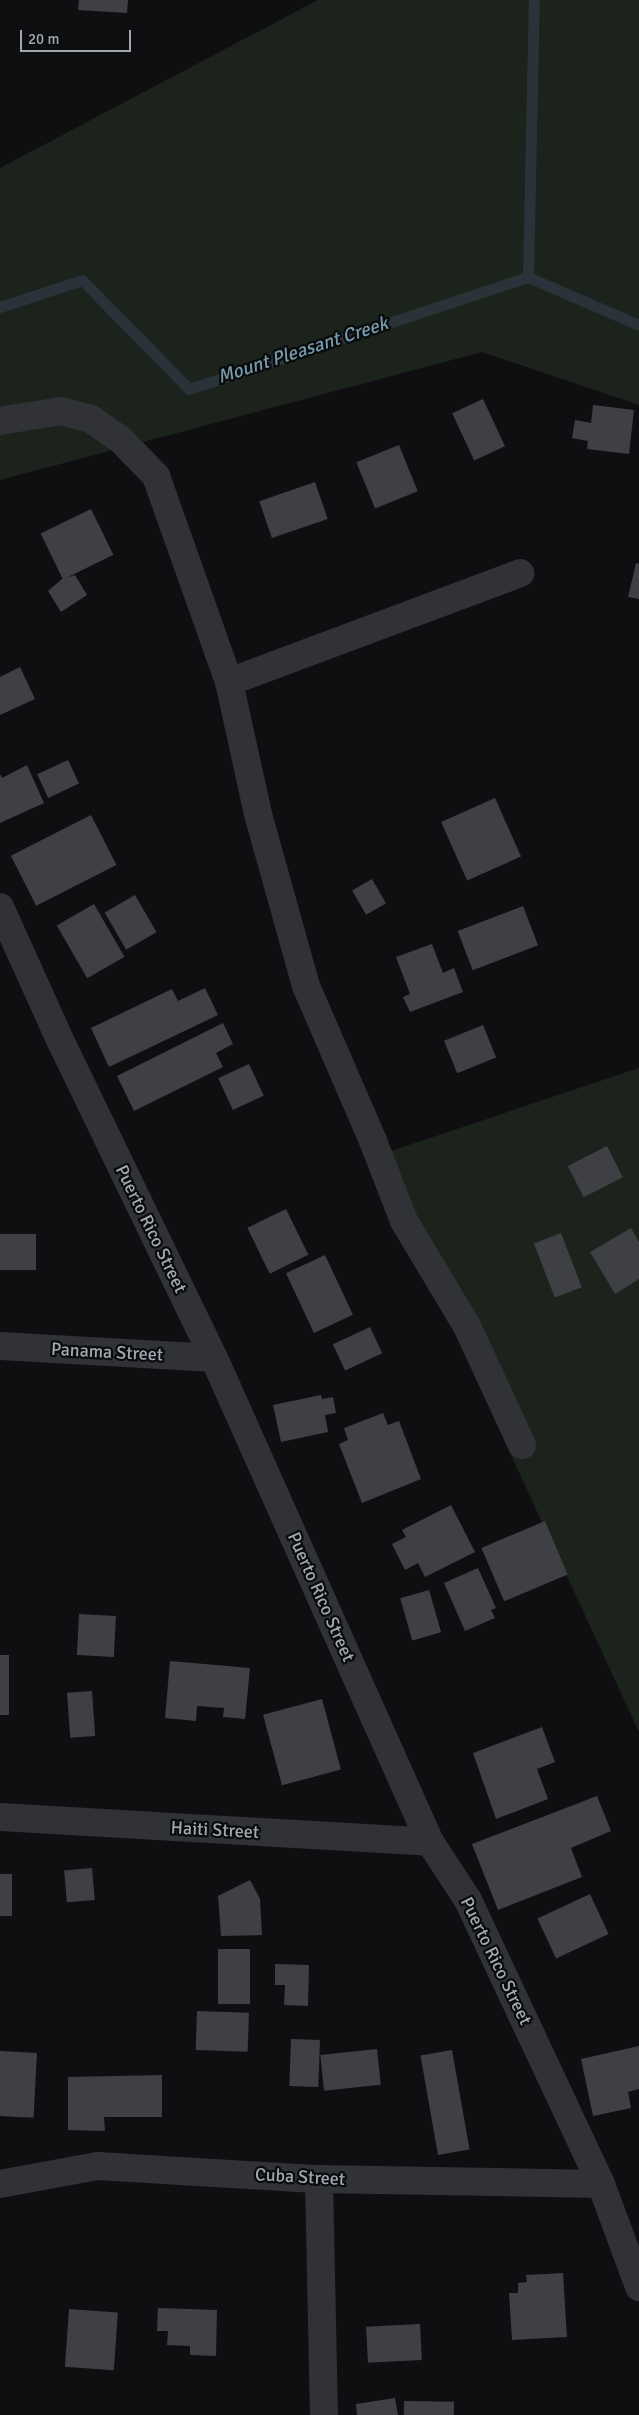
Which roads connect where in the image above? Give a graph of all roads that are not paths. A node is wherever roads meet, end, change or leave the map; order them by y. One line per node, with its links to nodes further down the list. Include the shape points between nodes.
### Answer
1 (0, 420): 3 (street, via 62,411 91,419 120,439 156,476)
2 (520, 572): 3 (street)
3 (229, 682): 7 (street, via 258,814 310,994 404,1221 468,1328)
4 (0, 907): 6 (street, Puerto Rico Street, via 62,1044)
5 (0, 1346): 6 (street, Panama Street)
6 (214, 1358): 9 (street, Puerto Rico Street)
7 (522, 1445)
8 (0, 1817): 9 (street, Haiti Street)
9 (430, 1842): 12 (street, Puerto Rico Street, via 468,1900)
10 (319, 2179): 11 (street, Cuba Street, via 96,2166); 12 (street, Cuba Street); 14 (street)
11 (0, 2184)
12 (601, 2184): 13 (street, Puerto Rico Street)
13 (639, 2287)
14 (324, 2415)

